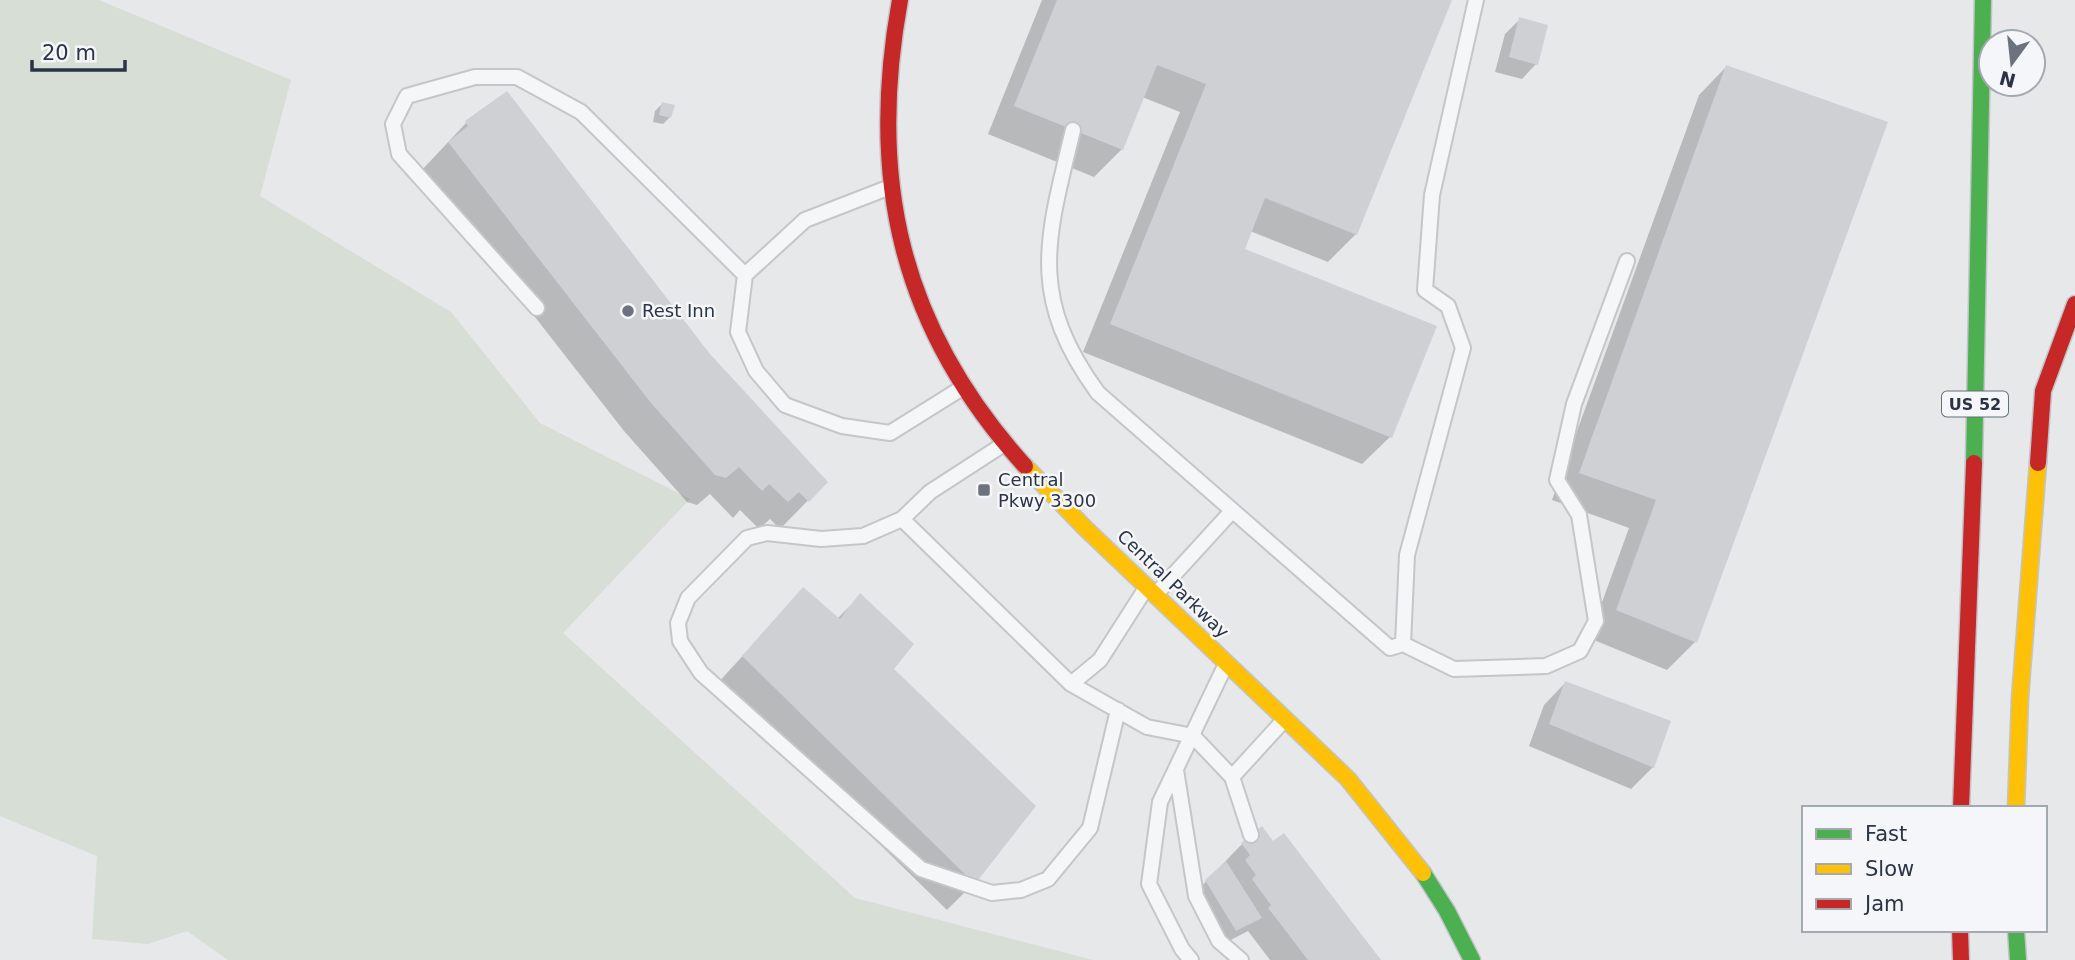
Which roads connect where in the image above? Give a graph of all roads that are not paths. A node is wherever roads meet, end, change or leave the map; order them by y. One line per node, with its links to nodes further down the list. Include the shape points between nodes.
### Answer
1 (900, 0): 5 (main road, Central Parkway, via 887,103)
2 (1476, 0): 15 (lane, via 1432,195 1426,290 1448,306 1463,348 1407,555)
3 (1983, 0): 23 (main road, US 52, via 1973,498)
4 (1073, 130): 12 (lane, via 1052,219 1049,263 1052,307 1061,335 1098,393)
5 (891, 186): 7 (lane, via 805,220); 10 (main road, Central Parkway, via 898,230 919,299)
6 (1627, 261): 15 (lane, via 1574,404 1557,480 1579,515 1596,621 1580,652 1546,666 1454,669)
7 (745, 275): 9 (lane, via 581,112 528,83 517,78 475,77 407,96 393,124 399,154); 10 (lane, via 738,332 756,372 785,405 842,426 890,433)
8 (2075, 304): 24 (main road, via 2043,391)
9 (537, 309)
10 (964, 387): 11 (main road, Central Parkway)
11 (1005, 443): 13 (lane, via 930,492); 14 (main road, Central Parkway)
12 (1232, 511): 14 (lane); 15 (lane, via 1390,648)
13 (902, 519): 17 (lane); 18 (lane, via 863,536 821,539 767,533 747,538 688,598 678,624 680,641 701,673 921,869 992,893 1021,890 1048,879 1090,828)
14 (1152, 591): 16 (main road, Central Parkway); 17 (lane, via 1100,660)
15 (1403, 644)
16 (1227, 663): 19 (main road, Central Parkway); 20 (lane)
17 (1071, 684): 18 (lane)
18 (1118, 710): 20 (lane, via 1147,727)
19 (1285, 719): 22 (lane); 30 (main road, Central Parkway, via 1388,823 1431,884)
20 (1193, 736): 21 (lane); 22 (lane)
21 (1176, 770): 28 (lane, via 1160,802 1149,884); 29 (lane, via 1196,895 1219,941)
22 (1232, 777): 25 (lane)
23 (1961, 806)
24 (2016, 806)
25 (1251, 835)
26 (1960, 932): 31 (main road)
27 (2016, 932): 32 (main road)
28 (1192, 960)
29 (1241, 960)
30 (1472, 960)
31 (1961, 960)
32 (2018, 960)

